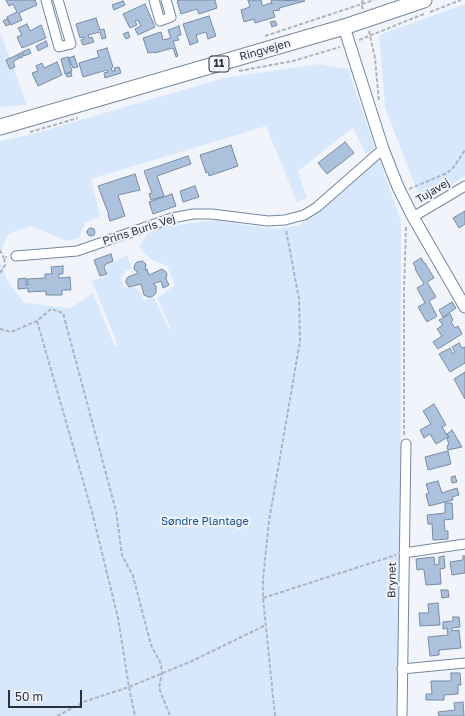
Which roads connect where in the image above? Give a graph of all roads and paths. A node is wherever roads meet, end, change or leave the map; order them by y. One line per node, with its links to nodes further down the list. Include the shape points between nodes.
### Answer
1 (46, 0): 2 (street, via 59,47 71,44)
2 (58, 0)
3 (154, 0): 4 (street, via 160,21 171,18)
4 (166, 0)
5 (363, 0): 7 (path, via 361,4)
6 (424, 0): 7 (main road, Ringvejen / 11)
7 (366, 20): 8 (main road, Ringvejen / 11); 9 (path, via 375,58)
8 (344, 27): 10 (main road, Ringvejen / 11); 11 (street)
9 (380, 103)
10 (4, 125)
11 (383, 150): 15 (street); 16 (street, Prins Buris Vej, via 316,207 304,215)
12 (465, 150): 13 (path, via 447,173 409,189)
13 (406, 182)
14 (465, 186): 15 (street, Tujavej)
15 (413, 217): 21 (street); 24 (path, via 406,221 405,238)
16 (285, 220): 18 (street, Prins Buris Vej, via 268,221 193,214 172,218 77,251); 27 (path, via 299,299 300,341 269,520)
17 (0, 250): 19 (path)
18 (16, 256): 19 (path)
19 (4, 258): 20 (path, via 5,265)
20 (0, 273)
21 (465, 307)
22 (37, 321): 23 (path, via 11,332); 31 (path, via 51,309 63,313 116,511 122,555 133,576 151,645 161,664); 32 (path, via 92,512 118,618)
23 (0, 329)
24 (406, 444): 26 (street, Brynet)
25 (465, 544): 26 (street)
26 (404, 553): 27 (path); 30 (street, Brynet)
27 (263, 598): 28 (path)
28 (266, 625): 31 (path); 36 (path)
29 (465, 663): 30 (street)
30 (402, 669): 37 (street, Brynet)
31 (162, 674): 32 (path); 35 (path, via 159,688)
32 (129, 687): 33 (path, via 86,701); 34 (path)
33 (57, 716)
34 (135, 716)
35 (170, 716)
36 (275, 716)
37 (402, 716)

